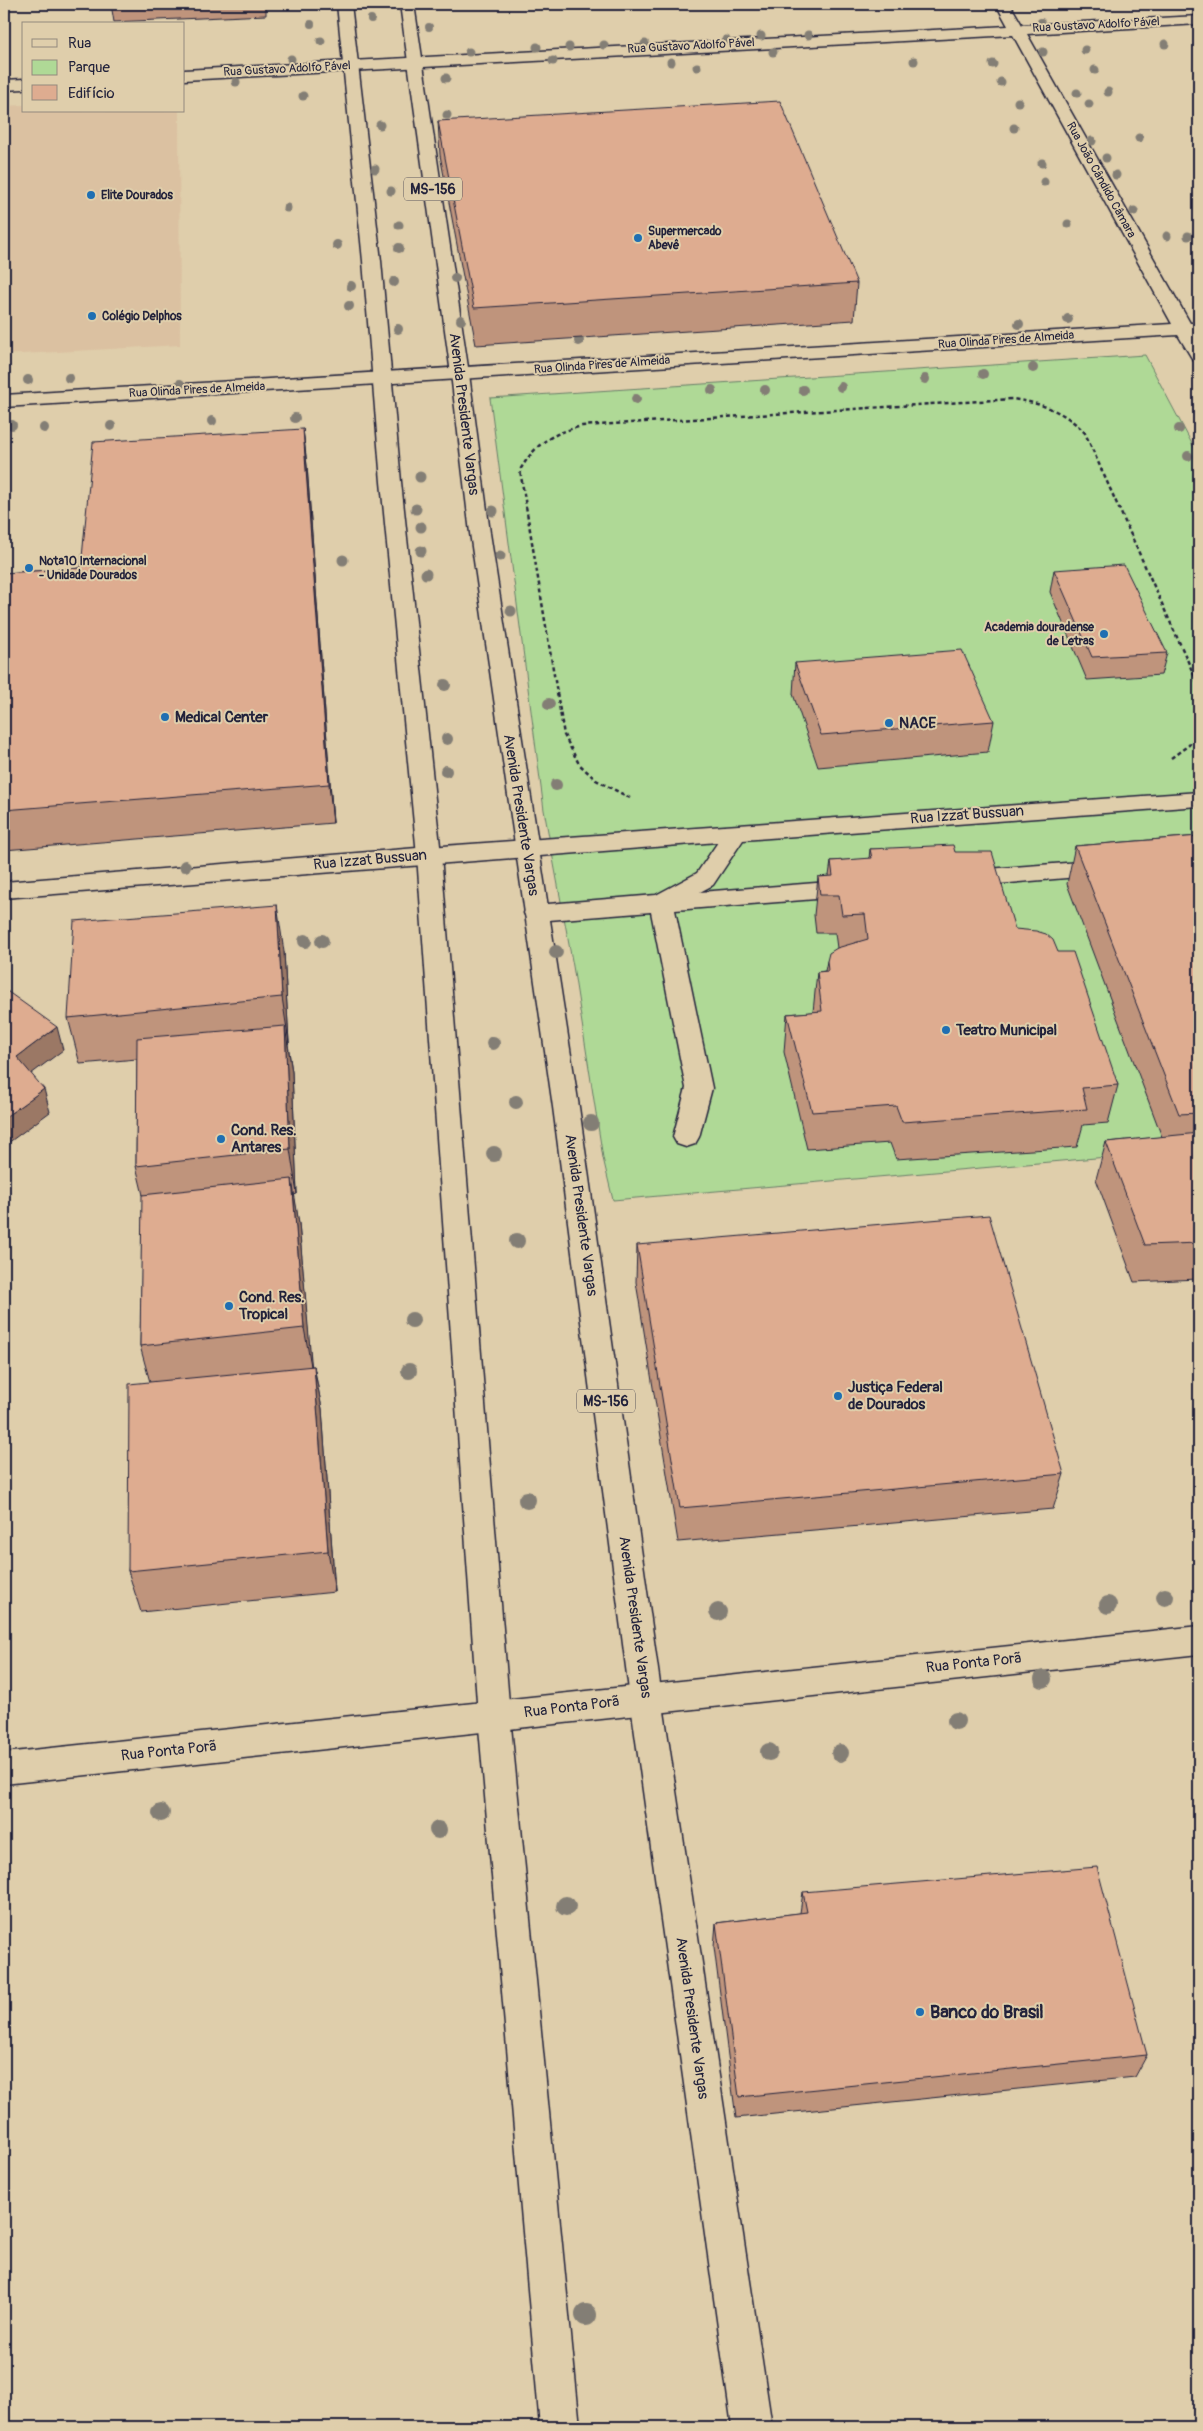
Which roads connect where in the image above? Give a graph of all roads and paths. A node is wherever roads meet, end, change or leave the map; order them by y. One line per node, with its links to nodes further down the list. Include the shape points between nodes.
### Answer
1 (344, 4): 7 (street)
2 (407, 4): 6 (street, Avenida Presidente Vargas / MS-156)
3 (1003, 4): 5 (street, Rua João Cândido Câmara)
4 (1199, 20): 5 (street, Rua Gustavo Adolfo Pável)
5 (1018, 28): 6 (street, Rua Gustavo Adolfo Pável); 11 (street, Rua João Cândido Câmara)
6 (415, 61): 7 (street, Rua Gustavo Adolfo Pável); 13 (street, Avenida Presidente Vargas / MS-156)
7 (350, 65): 8 (street, Rua Gustavo Adolfo Pável); 14 (street)
8 (185, 75)
9 (22, 84): 10 (street)
10 (4, 85)
11 (1192, 329): 12 (street, Rua João Cândido Câmara); 13 (street, Rua Olinda Pires de Almeida)
12 (1199, 356)
13 (460, 374): 14 (street, Rua Olinda Pires de Almeida); 22 (street, Avenida Presidente Vargas / MS-156)
14 (382, 378): 15 (street, Rua Olinda Pires de Almeida); 23 (street)
15 (4, 401)
16 (1199, 686): 19 (path, via 1085,434 1076,422 1060,411 1012,399 582,426 554,433 538,444 520,470 564,735 578,764 596,780)
17 (1199, 732): 18 (path, via 1174,758)
18 (1167, 759)
19 (631, 798)
20 (1199, 799): 21 (street, Rua Izzat Bussuan)
21 (736, 833): 22 (street, Rua Izzat Bussuan); 28 (street, via 705,879)
22 (526, 848): 23 (street, Rua Izzat Bussuan); 29 (street, Avenida Presidente Vargas / MS-156)
23 (429, 855): 27 (street, Rua Izzat Bussuan); 33 (street)
24 (1130, 866): 25 (street)
25 (940, 881)
26 (880, 886): 28 (street)
27 (4, 890)
28 (661, 903): 29 (street); 30 (street, via 699,1088)
29 (536, 913): 32 (street, Avenida Presidente Vargas / MS-156, via 589,1272)
30 (686, 1137)
31 (1199, 1640): 32 (street, Rua Ponta Porã)
32 (646, 1698): 33 (street, Rua Ponta Porã); 36 (street, Avenida Presidente Vargas / MS-156)
33 (494, 1716): 34 (street, Rua Ponta Porã); 35 (street)
34 (4, 1769)
35 (560, 2427)
36 (752, 2427)

